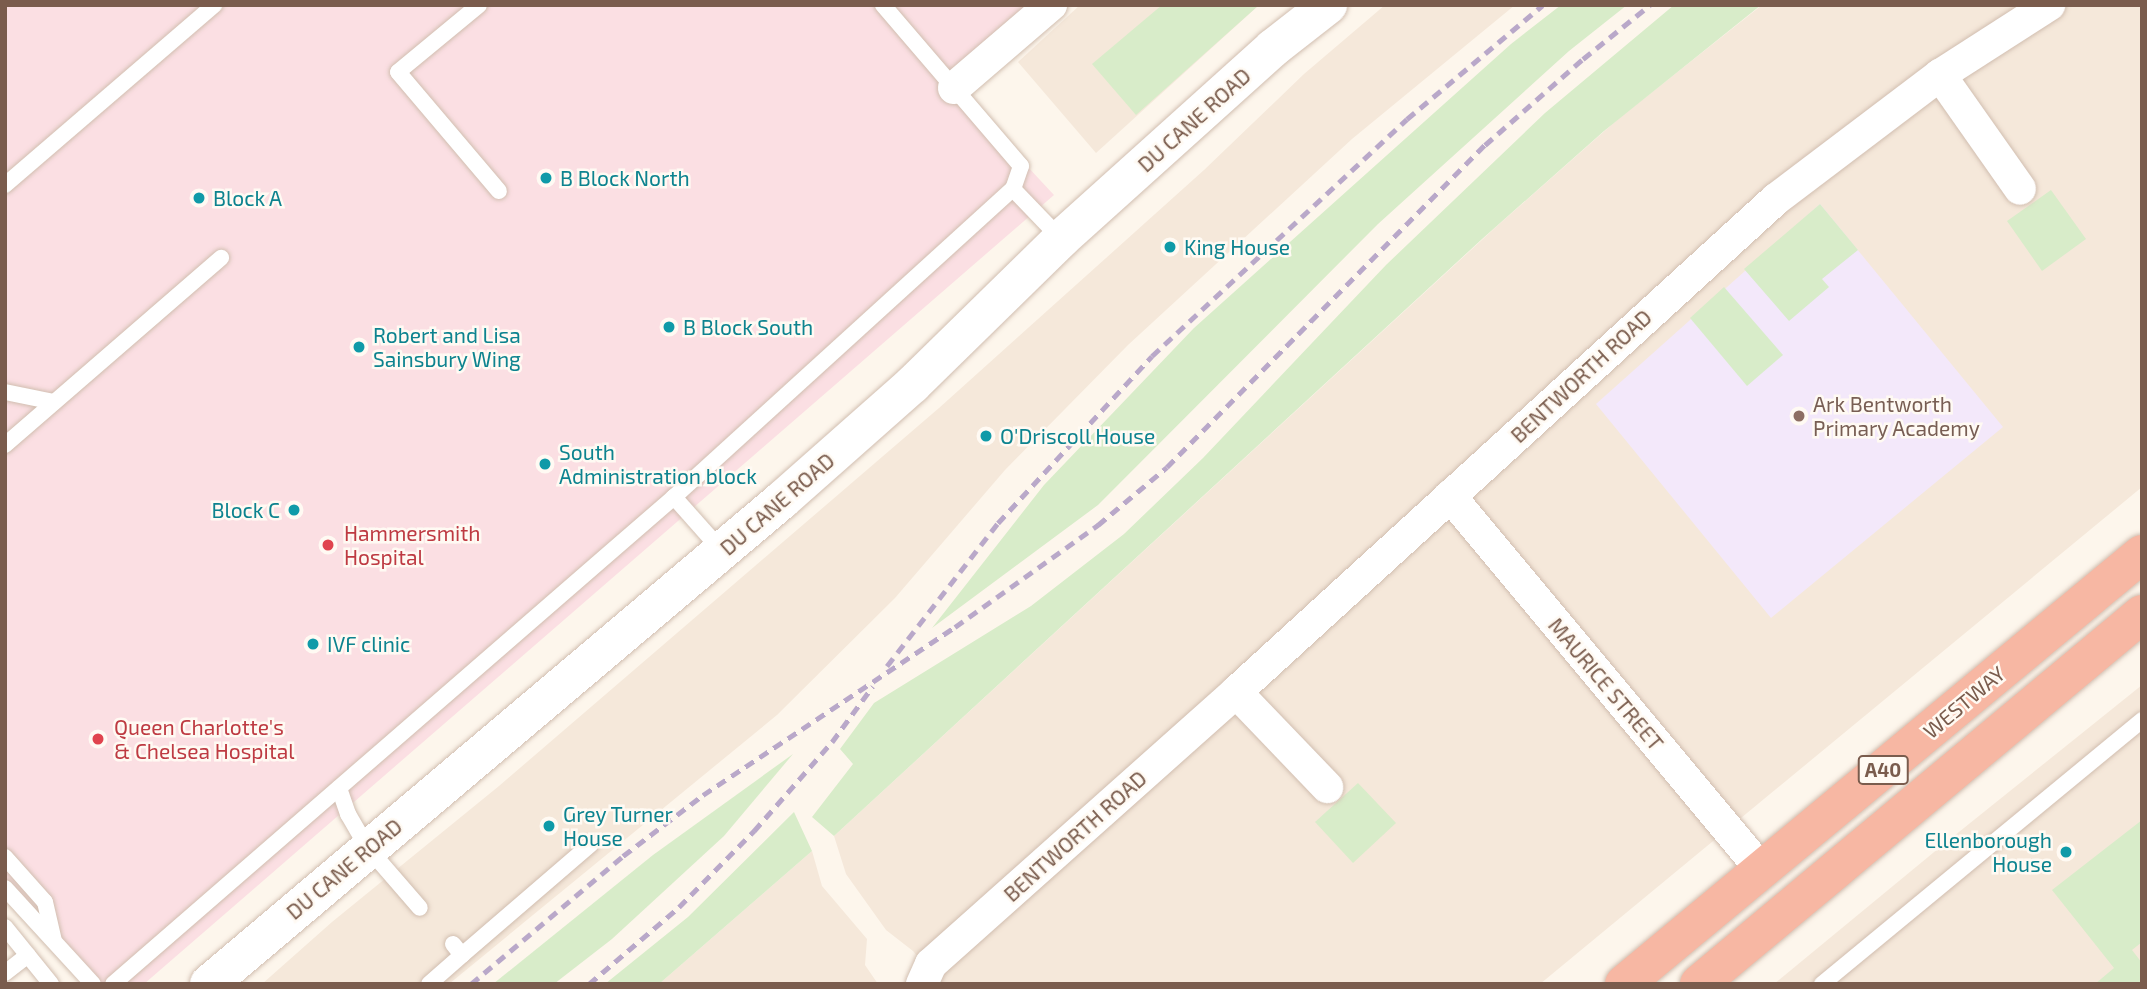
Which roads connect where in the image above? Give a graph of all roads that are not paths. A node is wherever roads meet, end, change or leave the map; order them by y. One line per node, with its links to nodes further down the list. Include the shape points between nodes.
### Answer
1 (214, 5): 9 (lane)
2 (479, 5): 12 (lane, via 398,72)
3 (883, 5): 8 (lane)
4 (1051, 5): 8 (street)
5 (1328, 5): 13 (street, DU CANE ROAD, via 1273,48)
6 (2049, 5): 7 (street, BENTWORTH ROAD)
7 (1940, 75): 11 (street); 18 (street, BENTWORTH ROAD, via 1776,199)
8 (954, 89): 10 (lane, via 1021,166)
9 (5, 185)
10 (1013, 189): 13 (lane); 19 (lane)
11 (2020, 189)
12 (499, 191)
13 (1061, 239): 20 (street, DU CANE ROAD, via 912,385)
14 (221, 258): 16 (lane)
15 (5, 392): 16 (lane)
16 (54, 402): 17 (lane)
17 (5, 445)
18 (1450, 496): 23 (street, BENTWORTH ROAD); 30 (street, MAURICE STREET)
19 (674, 497): 20 (lane); 26 (lane)
20 (722, 551): 28 (street, DU CANE ROAD)
21 (2142, 554): 30 (highway, WESTWAY / A40)
22 (2142, 614): 44 (highway, A40)
23 (1236, 692): 25 (street); 42 (street, BENTWORTH ROAD, via 931,964)
24 (2142, 720): 45 (lane)
25 (1327, 787)
26 (338, 788): 28 (lane); 39 (lane)
27 (590, 845): 41 (lane, via 457,949)
28 (368, 848): 32 (lane); 40 (street, DU CANE ROAD)
29 (5, 857): 34 (lane, via 45,902)
30 (1762, 870): 43 (highway, WESTWAY / A40)
31 (5, 888): 34 (lane)
32 (420, 908)
33 (5, 927): 35 (lane)
34 (54, 941): 38 (lane)
35 (28, 954): 36 (lane); 37 (lane)
36 (5, 973)
37 (51, 984)
38 (93, 984)
39 (113, 984)
40 (209, 984)
41 (429, 984)
42 (922, 984)
43 (1624, 984)
44 (1699, 984)
45 (1822, 984)

